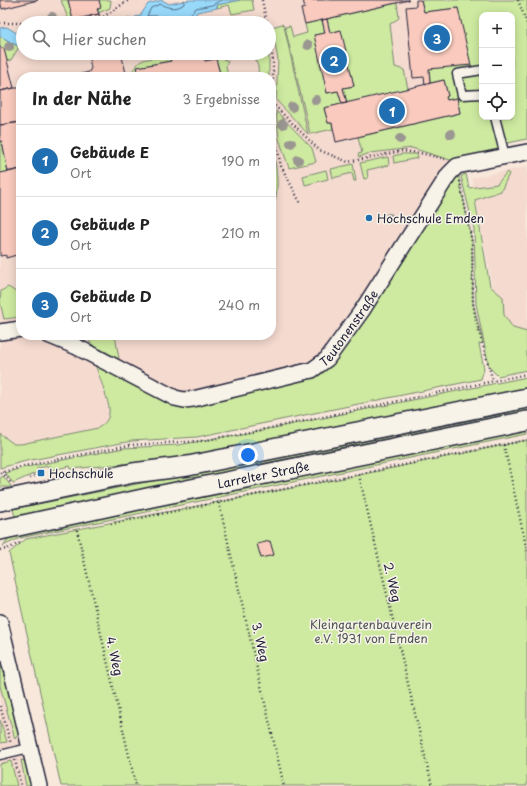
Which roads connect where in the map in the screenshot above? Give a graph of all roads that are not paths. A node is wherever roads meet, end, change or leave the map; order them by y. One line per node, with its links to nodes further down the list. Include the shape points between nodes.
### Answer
1 (479, 70): 2 (lane, via 457,74 462,95)
2 (479, 94)
3 (496, 120): 5 (lane)
4 (527, 152): 5 (street)
5 (505, 156): 8 (street, Teutonenstraße, via 457,166 439,188 408,239 327,359 312,370 184,400)
6 (16, 330): 7 (street)
7 (0, 332)
8 (59, 340)
9 (527, 398): 11 (street, Larrelter Straße)
10 (527, 421): 12 (street, Larrelter Straße)
11 (0, 501)
12 (0, 530)
13 (0, 622): 14 (street)
14 (30, 748): 15 (lane); 16 (street)
15 (0, 755)
16 (39, 786)

